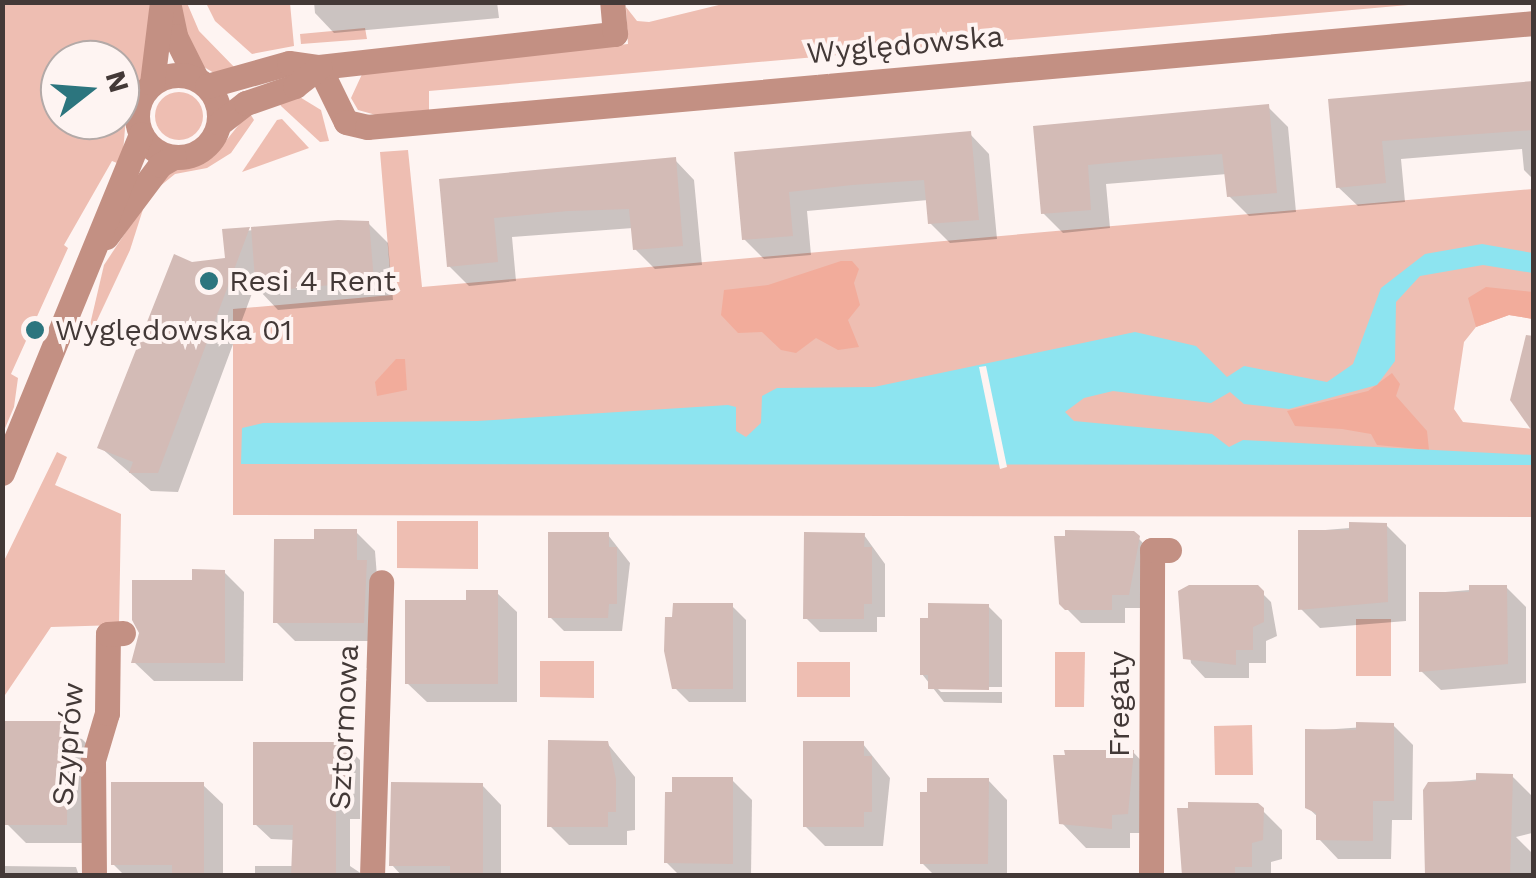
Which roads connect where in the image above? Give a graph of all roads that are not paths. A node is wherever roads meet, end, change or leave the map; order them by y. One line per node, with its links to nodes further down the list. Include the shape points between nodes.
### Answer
1 (165, 2): 5 (street, via 174,36); 6 (street)
2 (612, 2): 4 (street, via 615,34)
3 (1534, 23): 4 (street, Wyględowska, via 367,127 346,122)
4 (318, 67): 5 (street, via 290,63); 7 (street, via 295,86 246,104)
5 (202, 82): 6 (street, via 166,76); 7 (street)
6 (152, 83): 8 (street, via 138,104)
7 (220, 123): 9 (street, via 203,149)
8 (141, 134): 9 (street); 10 (street)
9 (174, 157): 10 (street, via 160,165)
10 (97, 249): 11 (street)
11 (2, 472)
12 (1169, 550): 17 (street, Fregaty, via 1152,550)
13 (382, 582): 16 (street, Sztormowa)
14 (123, 634): 15 (street, Szyprów, via 108,634 107,713 94,760)
15 (94, 876)
16 (372, 876)
17 (1151, 876)

